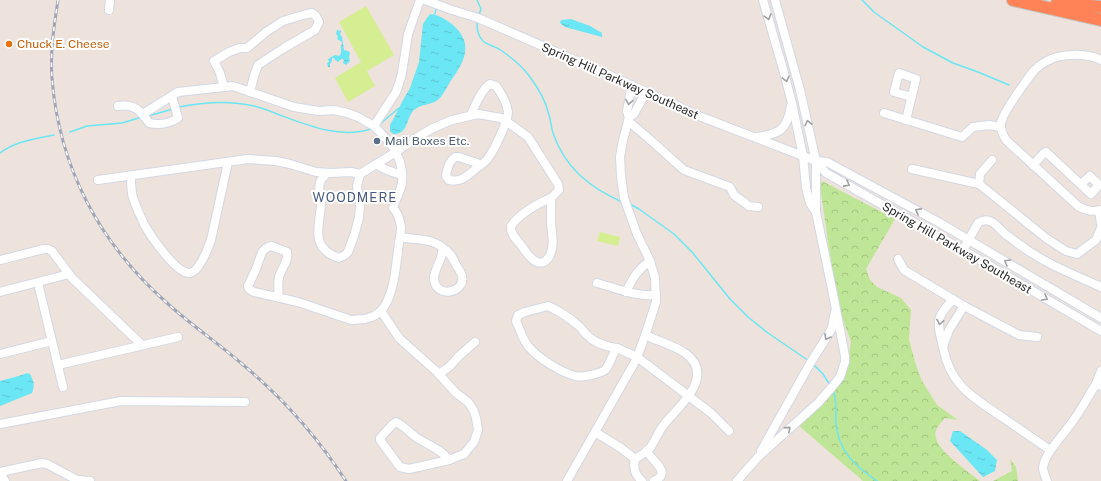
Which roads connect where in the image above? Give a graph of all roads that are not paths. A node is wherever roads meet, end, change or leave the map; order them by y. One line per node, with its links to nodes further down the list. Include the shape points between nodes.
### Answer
1 (110, 0): 9 (street)
2 (420, 0): 26 (street, via 408,34 399,84)
3 (425, 0): 12 (street, Spring Hill Parkway Southeast, via 478,18)
4 (763, 0): 18 (street, one-way to 18)
5 (775, 0): 33 (street, one-way to 5, via 800,90)
6 (1013, 0): 10 (highway)
7 (1016, 0): 8 (highway)
8 (1101, 7)
9 (109, 10)
10 (1101, 20)
11 (1101, 60): 27 (street, via 1090,56 1066,56 1043,63 1033,72 1003,116)
12 (632, 85): 15 (street, Spring Hill Parkway Southeast); 23 (street, one-way to 23, via 627,111)
13 (224, 87): 14 (street, via 232,86); 14 (street, via 214,61 229,52 247,48 266,32 284,22 312,13 316,16 319,22 316,30 258,65); 16 (street, via 178,92)
14 (250, 92): 26 (street, via 294,107 347,113)
15 (646, 92): 23 (street); 28 (street, Spring Hill Parkway Southeast)
16 (172, 96): 20 (street); 20 (street, via 178,118 159,125 149,123)
17 (912, 97): 24 (street)
18 (792, 103): 28 (street, via 784,127 773,134); 31 (street)
19 (118, 106): 20 (street, via 134,107)
20 (143, 114)
21 (884, 114): 24 (street)
22 (471, 115): 25 (street, via 478,114); 25 (street, via 479,98 490,84 498,89 505,102 508,112); 30 (street, via 433,128)
23 (628, 120): 47 (street, via 684,170 730,187 734,195 749,206); 58 (street, via 620,157 620,176 624,198)
24 (906, 120): 27 (street, via 962,137 973,127)
25 (506, 121): 37 (street, via 490,157); 46 (street, via 528,137 558,184 559,190)
26 (374, 126): 29 (street)
27 (1001, 127): 36 (street, via 1006,140)
28 (755, 137): 31 (street, Spring Hill Parkway Southeast)
29 (386, 138): 30 (street); 35 (street, via 386,149)
30 (396, 152): 35 (street); 41 (street)
31 (803, 156): 33 (street, Spring Hill Parkway Southeast); 49 (street, via 806,188 810,203)
32 (992, 160): 44 (street, via 980,174)
33 (816, 161): 49 (street); 53 (street, Spring Hill Parkway Southeast, one-way to 33, via 827,162); 55 (street, Spring Hill Parkway Southeast, one-way to 55, via 826,173)
34 (228, 162): 39 (street, via 248,159 276,161); 42 (street); 42 (street, via 207,252 202,262 190,273 184,272 169,259 145,225 133,198)
35 (380, 162): 40 (street); 41 (street, via 381,168)
36 (1033, 165): 45 (street, via 1046,152); 48 (street, via 1078,206 1087,210)
37 (478, 166)
38 (912, 169): 44 (street)
39 (327, 173): 40 (street); 40 (street, via 320,181 318,235 325,251 339,258 348,252 356,233 360,211 356,186)
40 (360, 174)
41 (402, 175): 52 (street, via 402,186 393,208 401,227)
42 (131, 176): 43 (street)
43 (98, 180)
44 (978, 184): 51 (street, via 1066,251 1077,254 1096,240)
45 (1080, 184)
46 (551, 198): 46 (street, via 553,246 545,262 540,263 527,254 511,232 510,226 532,208)
47 (758, 207)
48 (1100, 210): 50 (street)
49 (816, 212): 67 (street)
50 (1101, 224)
51 (1101, 228)
52 (400, 237): 54 (street, via 421,239); 70 (street, via 391,288)
53 (968, 240): 55 (street); 62 (street, via 978,223 985,220 992,222 1042,260); 71 (street, Spring Hill Parkway Southeast, one-way to 53)
54 (443, 248): 54 (street, via 435,273 435,282 444,292 451,292 461,282 462,275 450,254)
55 (963, 250): 72 (street, Spring Hill Parkway Southeast, one-way to 72)
56 (898, 259): 68 (street, via 904,270)
57 (0, 260): 59 (street, via 48,249)
58 (650, 261): 64 (street, via 634,276); 65 (street)
59 (69, 274): 60 (street); 78 (street)
60 (38, 283): 63 (street); 76 (street)
61 (597, 283): 64 (street)
62 (1100, 285)
63 (0, 292)
64 (626, 292): 65 (street, via 644,296)
65 (656, 295): 73 (street)
66 (279, 298): 66 (street, via 279,277 288,255 287,252 268,246 262,252 248,286 254,292); 70 (street, via 351,320 365,319)
67 (834, 299): 95 (street, one-way to 95, via 835,314 832,328 792,394); 95 (street, one-way to 67, via 818,403 840,377 845,356)
68 (952, 299): 69 (street); 80 (street, one-way to 80, via 940,317)
69 (964, 306): 75 (street, via 1019,336); 80 (street, via 949,330)
70 (381, 311): 85 (street, via 399,338)
71 (1101, 318)
72 (1101, 331)
73 (645, 335): 82 (street); 88 (street, via 684,352 692,359 697,368 697,379)
74 (178, 337): 78 (street)
75 (1037, 337)
76 (52, 341): 81 (street); 83 (street)
77 (475, 342): 85 (street)
78 (142, 345): 83 (street)
79 (617, 348): 79 (street, via 607,347 587,336 580,328 548,306 518,315 516,321 527,344 541,358 575,376 581,377 604,370); 82 (street)
80 (943, 348): 94 (street, via 950,369 970,395)
81 (0, 354)
82 (637, 357): 88 (street); 92 (street)
83 (58, 365): 87 (street)
84 (1101, 370): 86 (street)
85 (439, 374): 97 (street, via 468,402 478,425 477,435 466,452)
86 (1098, 385): 94 (street)
87 (63, 387)
88 (688, 396): 91 (street, via 711,413); 93 (street)
89 (245, 402): 90 (street, via 121,401)
90 (0, 424)
91 (729, 431)
92 (595, 432): 96 (street); 102 (street)
93 (647, 450): 96 (street); 104 (street, via 660,469 661,476)
94 (1050, 450): 106 (street, via 1043,466)
95 (759, 456): 105 (street)
96 (635, 459): 103 (street, via 635,470)
97 (449, 460): 97 (street, via 439,450 418,439 396,422 380,438 400,467 409,469)
98 (0, 472): 99 (street); 100 (street, via 42,463)
99 (5, 481)
100 (79, 481): 101 (street)
101 (90, 481)
102 (567, 481)
103 (642, 481)
104 (654, 481)
105 (737, 481)
106 (1047, 481)

